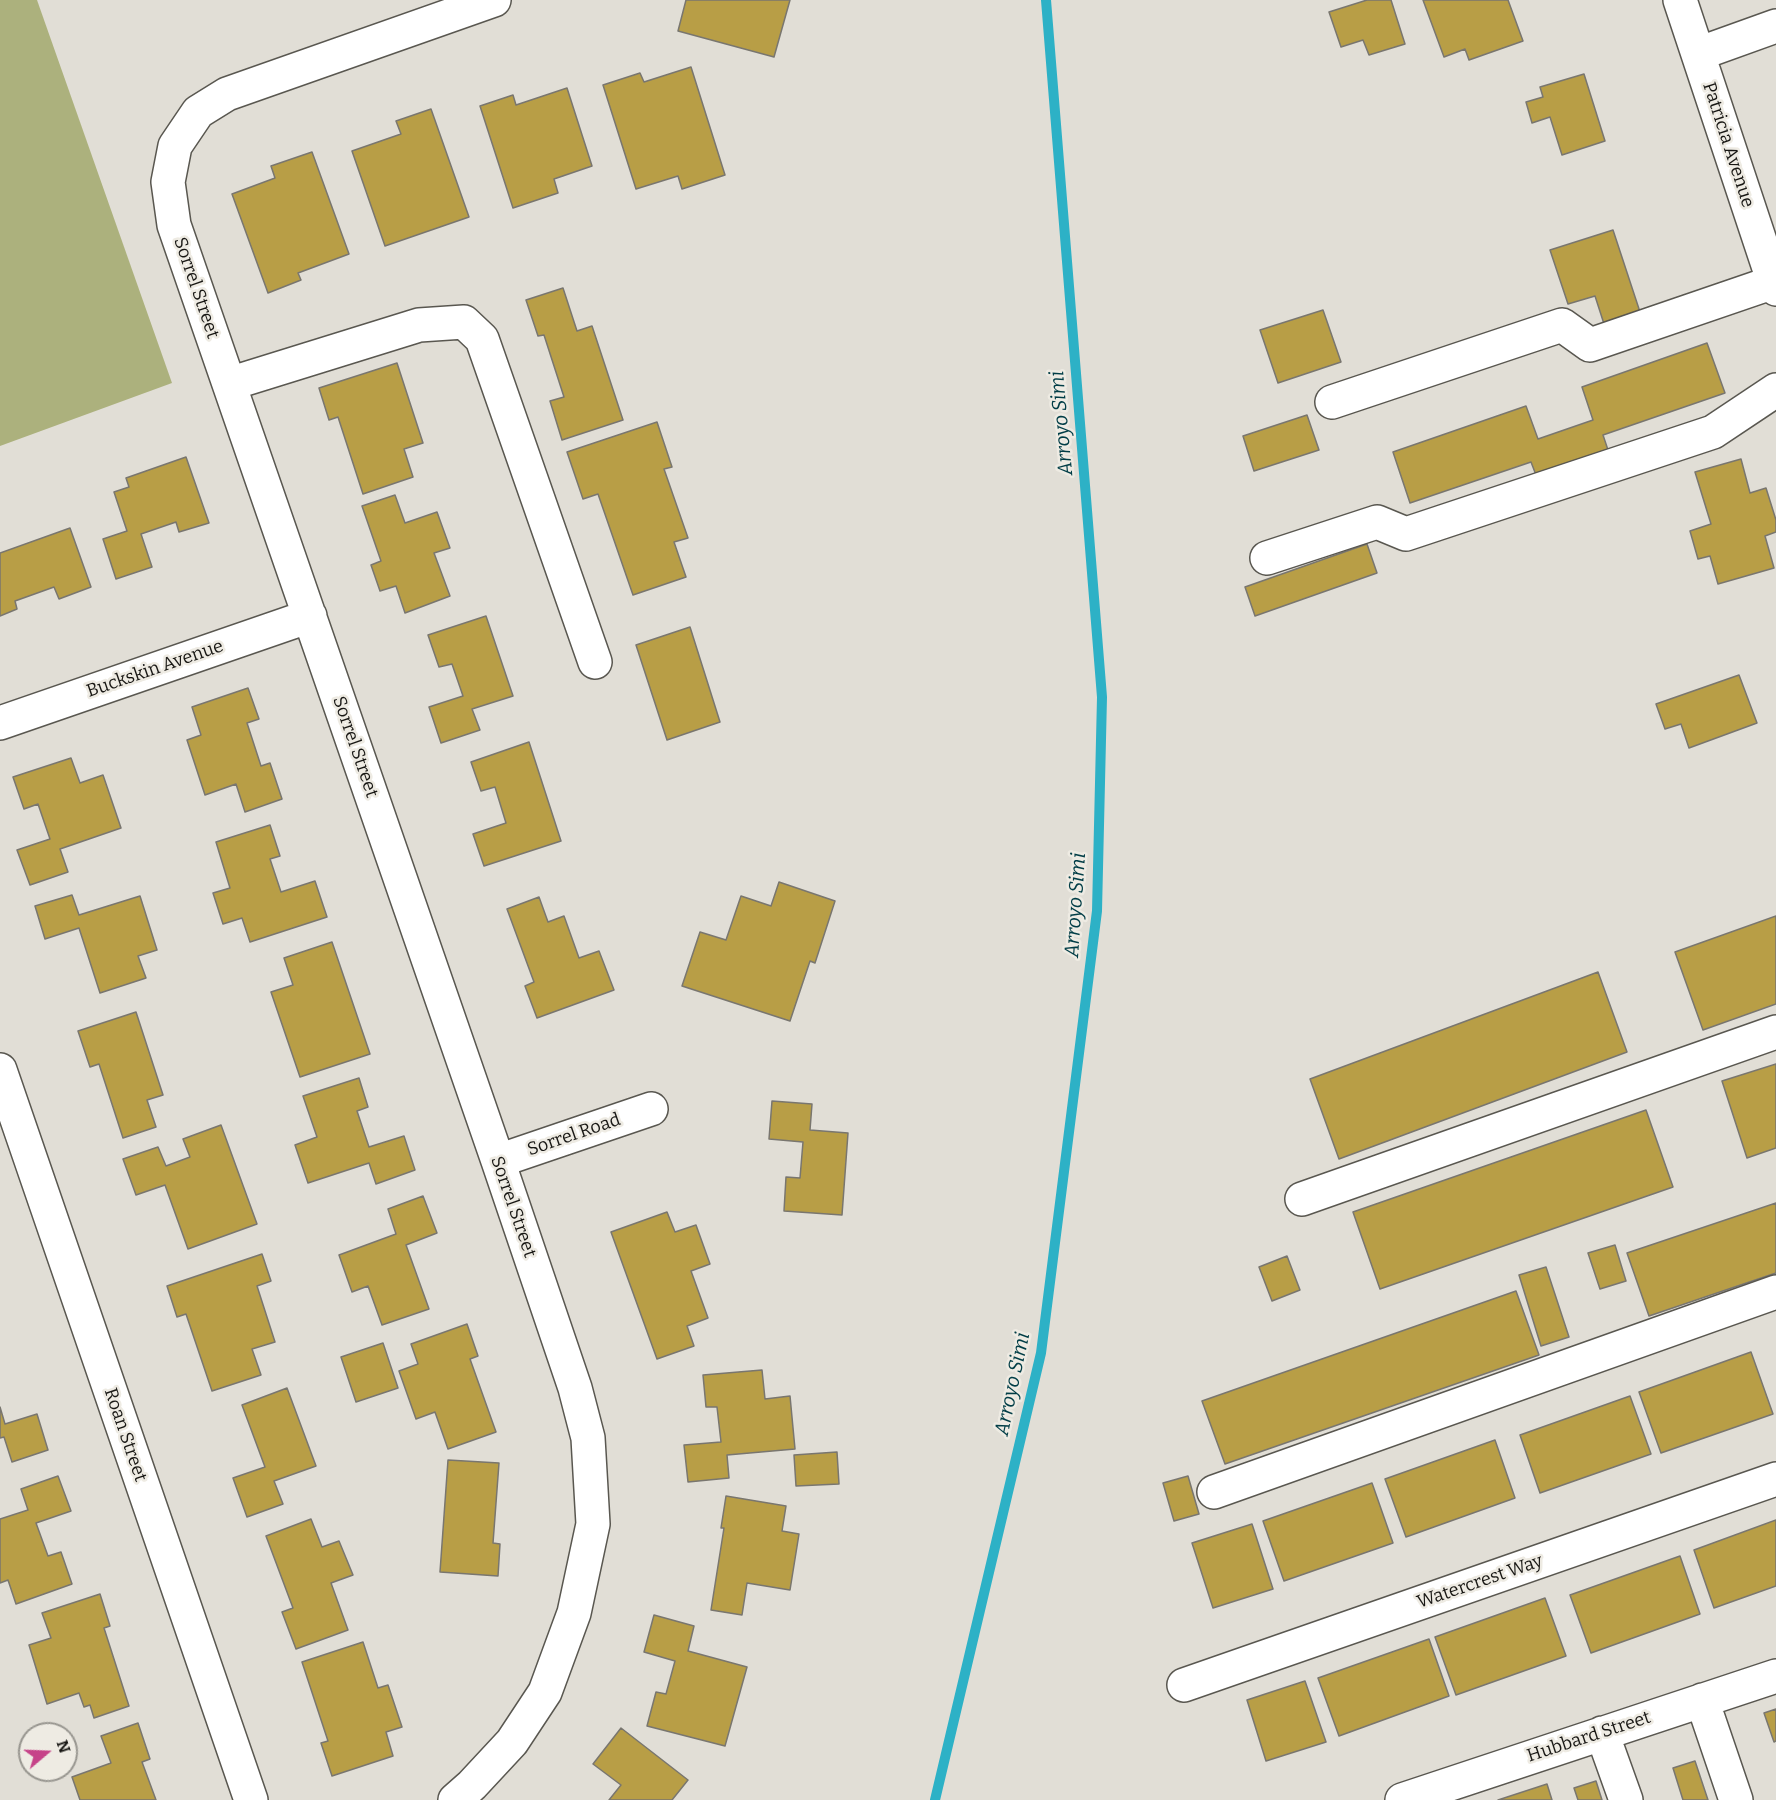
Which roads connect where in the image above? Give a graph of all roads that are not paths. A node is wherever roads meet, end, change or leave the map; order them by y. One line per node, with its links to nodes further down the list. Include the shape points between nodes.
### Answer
1 (494, 0): 6 (street, Sorrel Street, via 227,94 198,112 175,146 168,182 174,225)
2 (1680, 0): 4 (street, Patricia Avenue)
3 (1776, 26): 4 (street)
4 (1698, 54): 5 (street, Patricia Avenue)
5 (1775, 286): 8 (street, via 1590,345 1562,325)
6 (229, 384): 10 (street, Sorrel Street); 11 (street, via 419,325 464,322 482,339)
7 (1776, 390): 9 (street, via 1713,432 1406,534 1377,522)
8 (1332, 402)
9 (1267, 558)
10 (310, 616): 12 (street, Buckskin Avenue); 16 (street, Sorrel Street)
11 (596, 662)
12 (0, 723)
13 (1776, 1032): 17 (street)
14 (0, 1070): 25 (street, Roan Street)
15 (651, 1109): 16 (street, Sorrel Road)
16 (498, 1161): 26 (street, Sorrel Street, via 575,1388 588,1438 593,1524 574,1613 545,1692 512,1742)
17 (1302, 1199)
18 (1776, 1292): 20 (street)
19 (1776, 1479): 22 (street, Watercrest Way)
20 (1214, 1492)
21 (1776, 1676): 23 (street, Hubbard Street)
22 (1184, 1685)
23 (1702, 1700): 24 (street, Hubbard Street); 29 (street)
24 (1602, 1732): 27 (street, Hubbard Street); 28 (street)
25 (251, 1800)
26 (455, 1800)
27 (1402, 1800)
28 (1626, 1800)
29 (1736, 1800)

